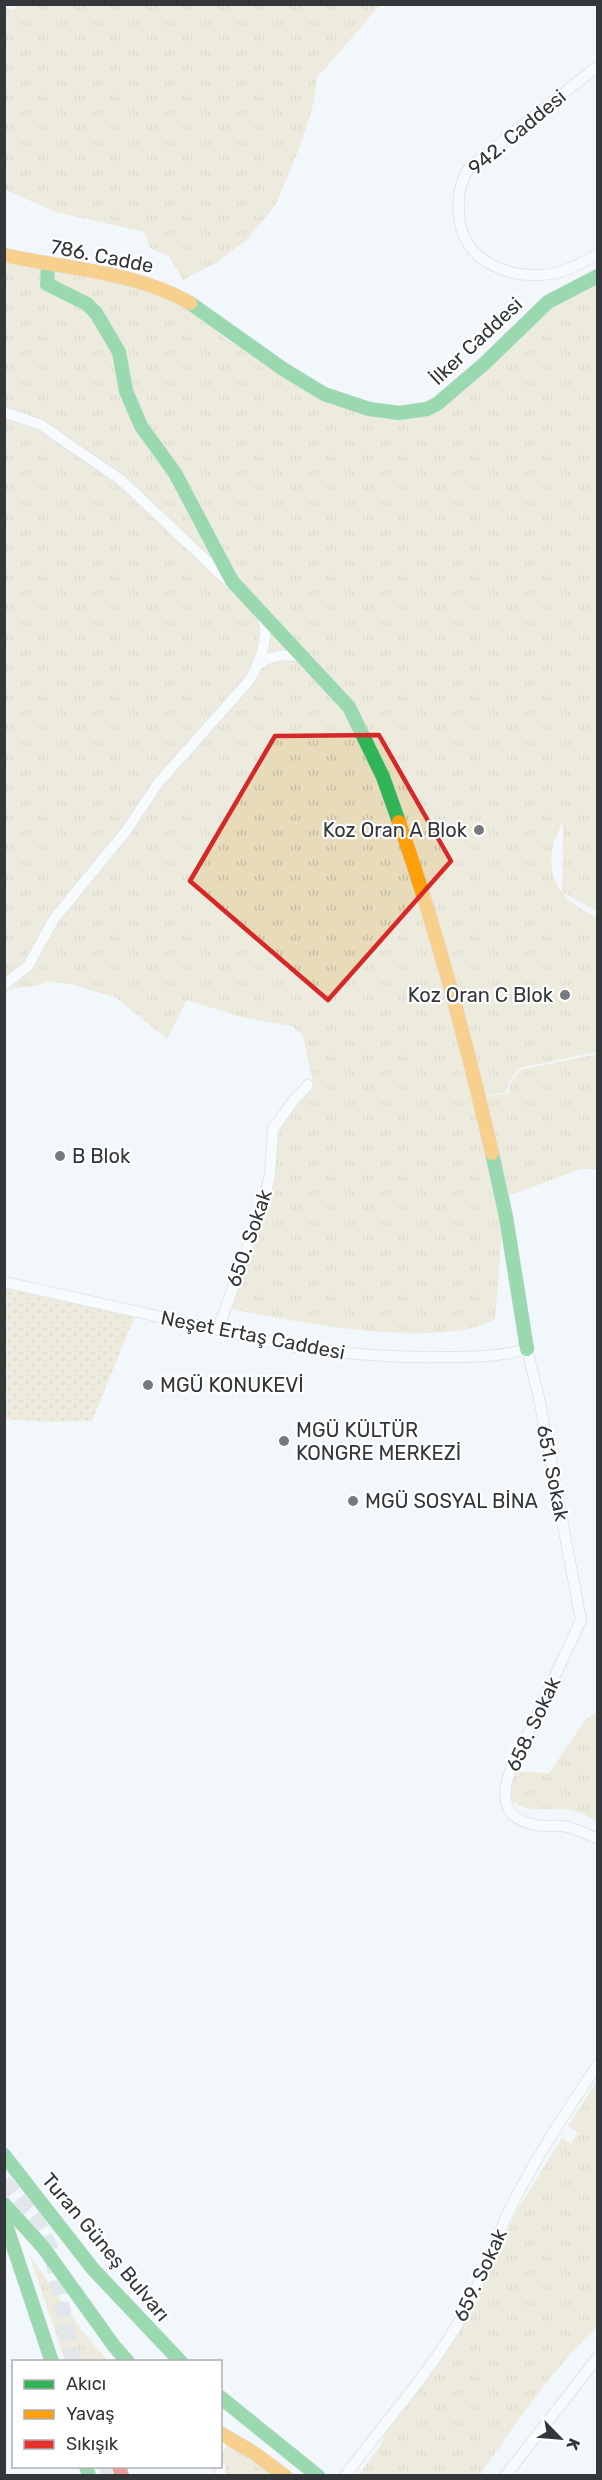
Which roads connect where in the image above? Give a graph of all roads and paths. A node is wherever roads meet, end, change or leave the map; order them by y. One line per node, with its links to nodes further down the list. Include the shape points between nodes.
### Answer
1 (597, 66): 2 (street, 942. Caddesi, via 470,167 458,190 465,237 482,261 494,267 517,273 549,274)
2 (597, 254)
3 (4, 255): 4 (main road, 786. Cadde)
4 (48, 265): 6 (main road, 786. Cadde, via 129,278 166,290); 8 (main road, via 47,284 87,304 113,339 126,391 141,426 175,473 232,581)
5 (597, 276): 6 (main road, İlker Caddesi, via 548,302 452,393 415,412 369,410 324,394)
6 (189, 303)
7 (4, 412): 8 (street, via 41,425 121,480)
8 (262, 614): 9 (main road); 10 (street, via 265,640)
9 (303, 657): 10 (street, via 283,654); 15 (main road, via 349,707 366,737 429,909 468,1048 506,1216)
10 (260, 663): 11 (street, via 249,681 159,782 126,831 54,919 28,966)
11 (4, 985)
12 (308, 1085): 14 (street, 650. Sokak, via 273,1129 270,1175 262,1208)
13 (4, 1282): 14 (street, Neşet Ertaş Caddesi)
14 (218, 1329): 15 (street, Neşet Ertaş Caddesi, via 290,1346 376,1357 472,1358)
15 (527, 1349): 16 (street, 651. Sokak)
16 (581, 1620): 17 (street, 658. Sokak, via 504,1792 511,1814 525,1822 562,1826)
17 (597, 1839)
18 (597, 2064): 31 (street, 659. Sokak, via 510,2209 474,2295 456,2327)
19 (4, 2155): 26 (main road, Turan Güneş Bulvarı, via 93,2269)
20 (4, 2204): 25 (main road, via 43,2247)
21 (4, 2219): 22 (main road)
22 (9, 2244): 24 (main road)
23 (597, 2356): 32 (street)
24 (52, 2360)
25 (127, 2360)
26 (180, 2360)
27 (222, 2399): 30 (main road)
28 (222, 2439): 29 (main road)
29 (285, 2475)
30 (318, 2475)
31 (345, 2475)
32 (505, 2475)

